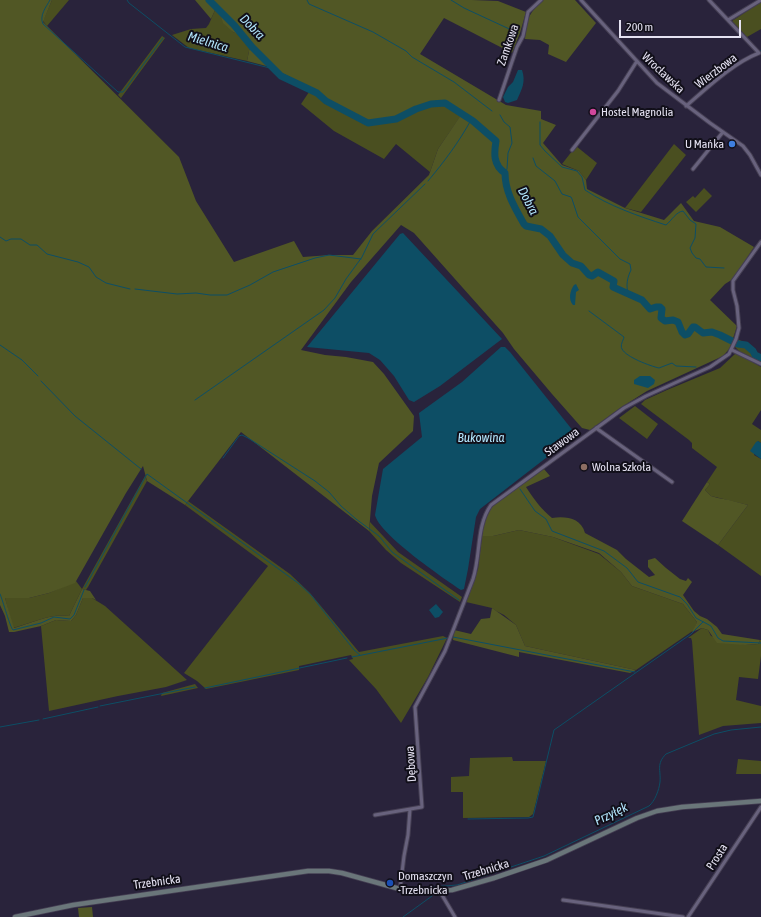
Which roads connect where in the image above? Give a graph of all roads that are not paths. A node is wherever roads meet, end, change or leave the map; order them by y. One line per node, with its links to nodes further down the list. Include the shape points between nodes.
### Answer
1 (541, 0): 8 (street, Zamkowa, via 528,12)
2 (581, 0): 7 (street, Wrocławska)
3 (709, 0): 5 (street)
4 (761, 0): 5 (street)
5 (728, 20): 6 (street)
6 (760, 53): 9 (street, Wierzbowa, via 732,69)
7 (637, 61): 9 (street, Wrocławska, via 657,83); 11 (street, via 618,91)
8 (499, 100)
9 (686, 106): 10 (street, Wrocławska)
10 (723, 132): 12 (street); 13 (street, Wrocławska, via 747,150)
11 (572, 150)
12 (693, 169)
13 (761, 175)
14 (761, 242): 15 (street, Stawowa, via 733,281 739,328)
15 (732, 350): 16 (street); 17 (street, Stawowa, via 710,367 646,396)
16 (761, 364)
17 (596, 428): 18 (street); 19 (street, Stawowa, via 491,505 481,525 473,579 445,651)
18 (672, 482)
19 (415, 707): 22 (street, Dębowa, via 423,805)
20 (761, 801): 25 (street, Trzebnicka, via 657,811 531,866 463,888)
21 (761, 807): 30 (street, Prosta)
22 (410, 809): 23 (street, Dębowa); 24 (street)
23 (375, 815)
24 (400, 889): 25 (street, Trzebnicka); 27 (street, Trzebnicka, via 342,873 308,871 56,908)
25 (439, 891): 28 (street)
26 (563, 900): 29 (street)
27 (15, 917)
28 (455, 917)
29 (683, 917)
30 (688, 917)

